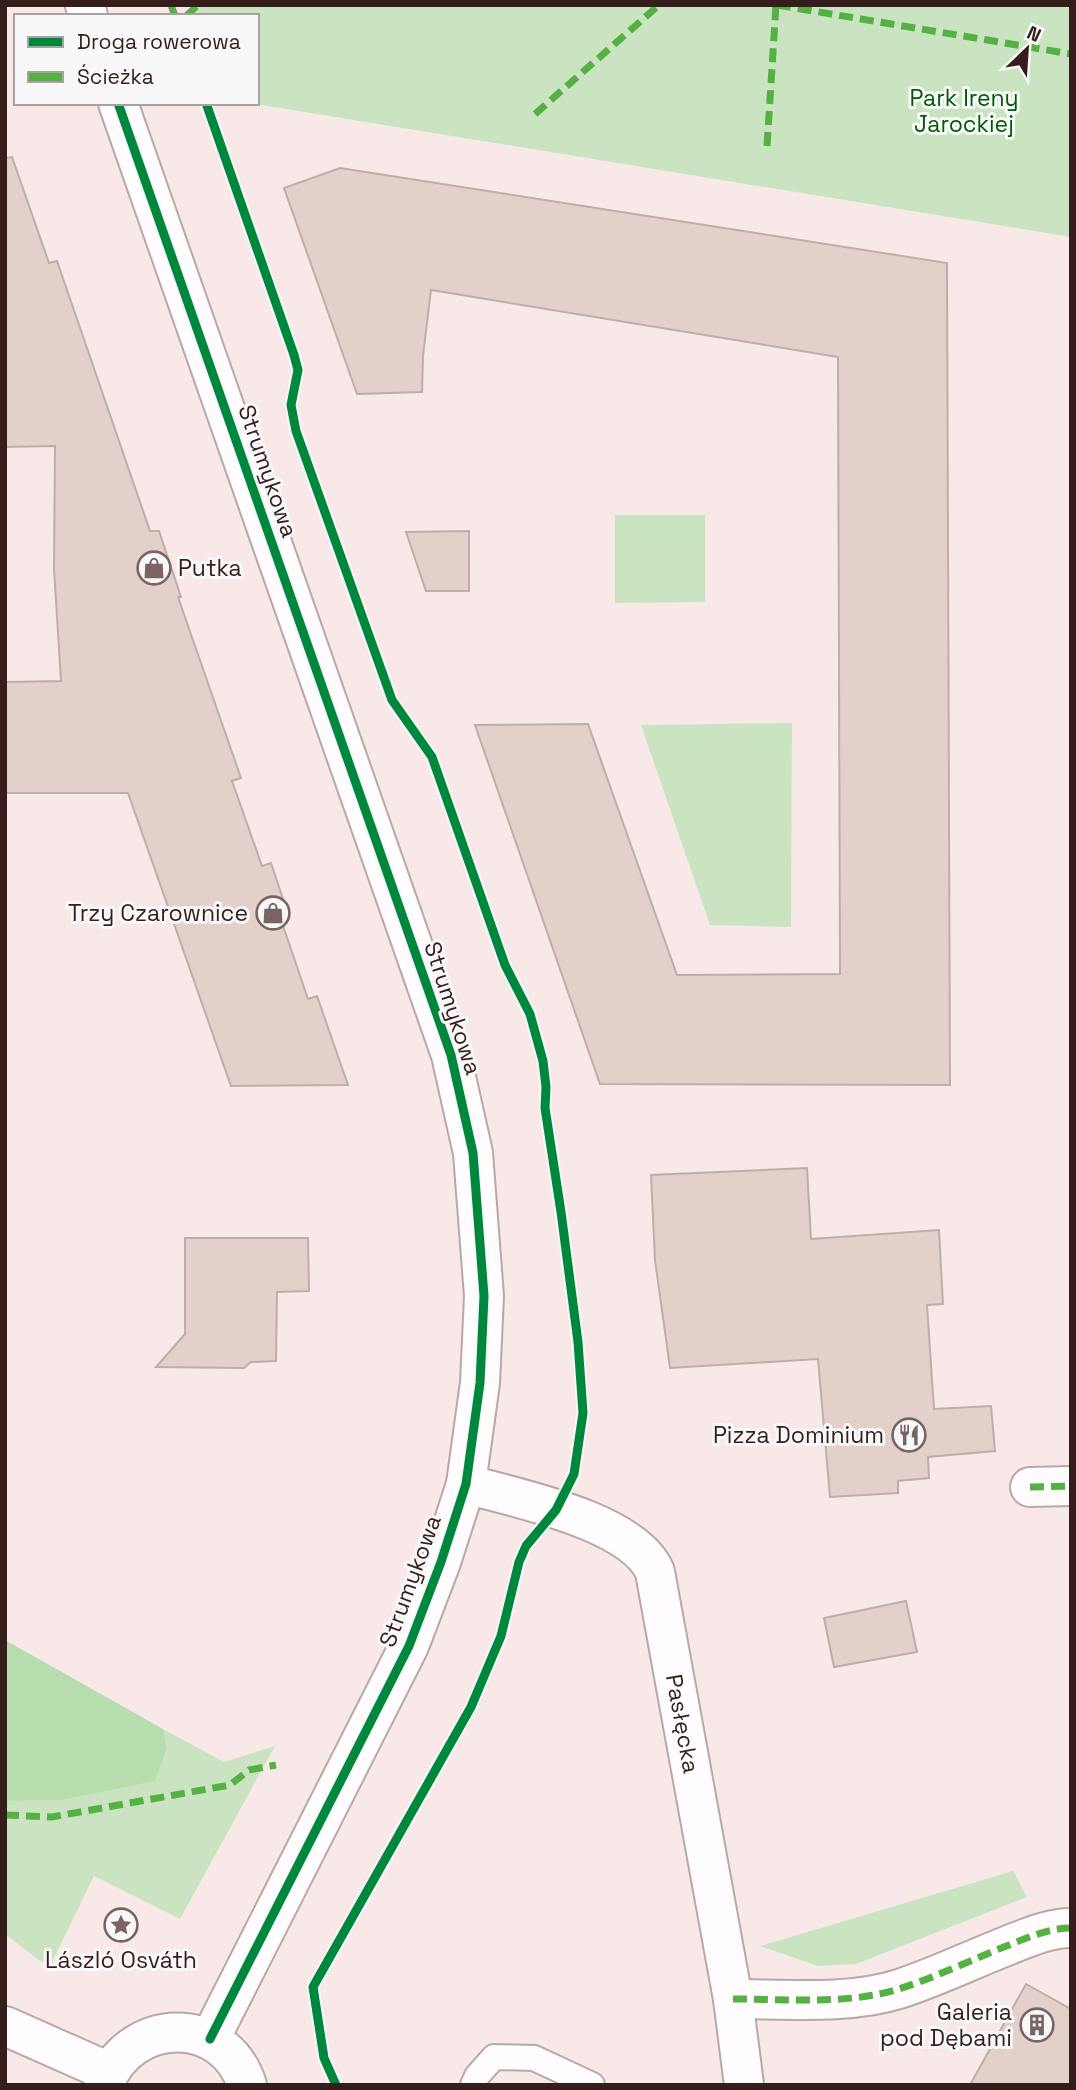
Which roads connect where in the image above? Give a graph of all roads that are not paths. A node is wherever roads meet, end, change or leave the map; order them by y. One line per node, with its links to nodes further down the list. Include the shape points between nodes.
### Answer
1 (119, 105): 2 (street, Strumykowa, via 451,1055 473,1153 484,1296 480,1383)
2 (466, 1484): 6 (street, Pasłęcka, via 586,1521 625,1538 650,1562); 8 (street, Strumykowa, via 409,1646)
3 (1071, 1486): 4 (street)
4 (1030, 1487)
5 (1071, 1928): 6 (street, via 1020,1941 898,1989 856,1997)
6 (733, 1999): 13 (street, Pasłęcka)
7 (5, 2026): 9 (street)
8 (210, 2039): 9 (street, via 182,2032 153,2035 126,2049); 10 (street, via 239,2065)
9 (107, 2079)
10 (247, 2085)
11 (473, 2085): 12 (lane, via 494,2057 534,2058)
12 (592, 2085)
13 (744, 2085)

